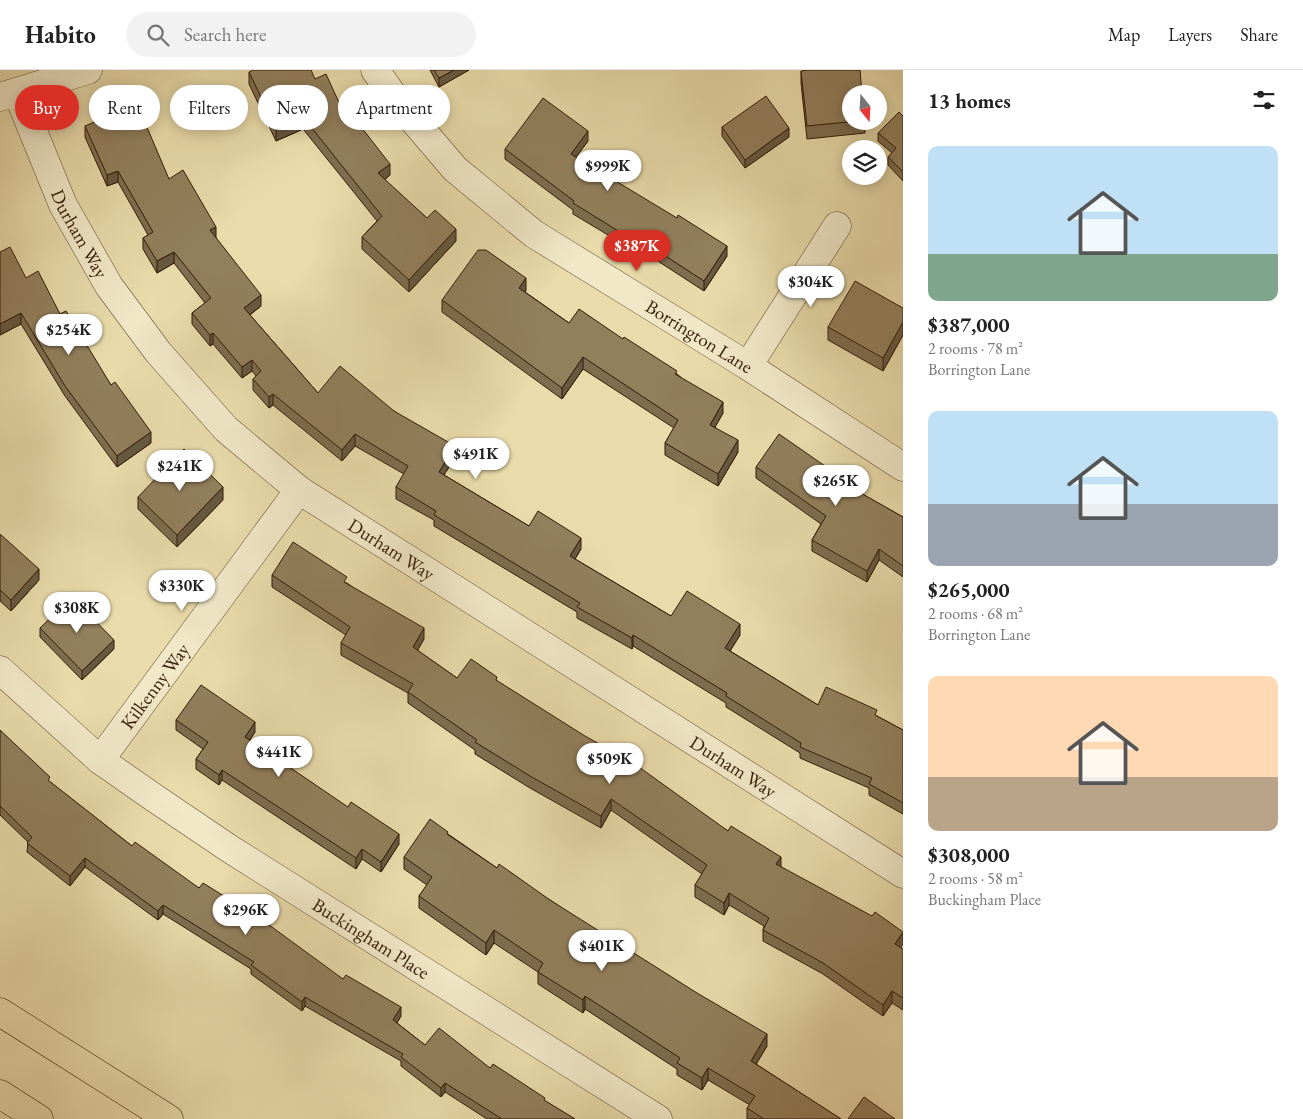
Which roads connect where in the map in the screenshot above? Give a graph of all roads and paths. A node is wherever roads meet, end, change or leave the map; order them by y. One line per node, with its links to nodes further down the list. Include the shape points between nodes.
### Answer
1 (88, 70): 3 (street)
2 (375, 70): 5 (street, Borrington Lane, via 455,169 498,206 534,234)
3 (9, 94): 7 (street, Durham Way, via 63,205 109,286 158,352 226,429)
4 (837, 226): 5 (street)
5 (748, 366): 6 (street, Borrington Lane)
6 (903, 467)
7 (299, 490): 9 (street, Kilkenny Way); 10 (street, Durham Way)
8 (0, 670): 9 (street, Buckingham Place)
9 (100, 760): 15 (street, Buckingham Place, via 230,849)
10 (903, 874)
11 (0, 1012): 14 (highway)
12 (0, 1094): 13 (highway)
13 (39, 1119)
14 (169, 1119)
15 (658, 1119)

